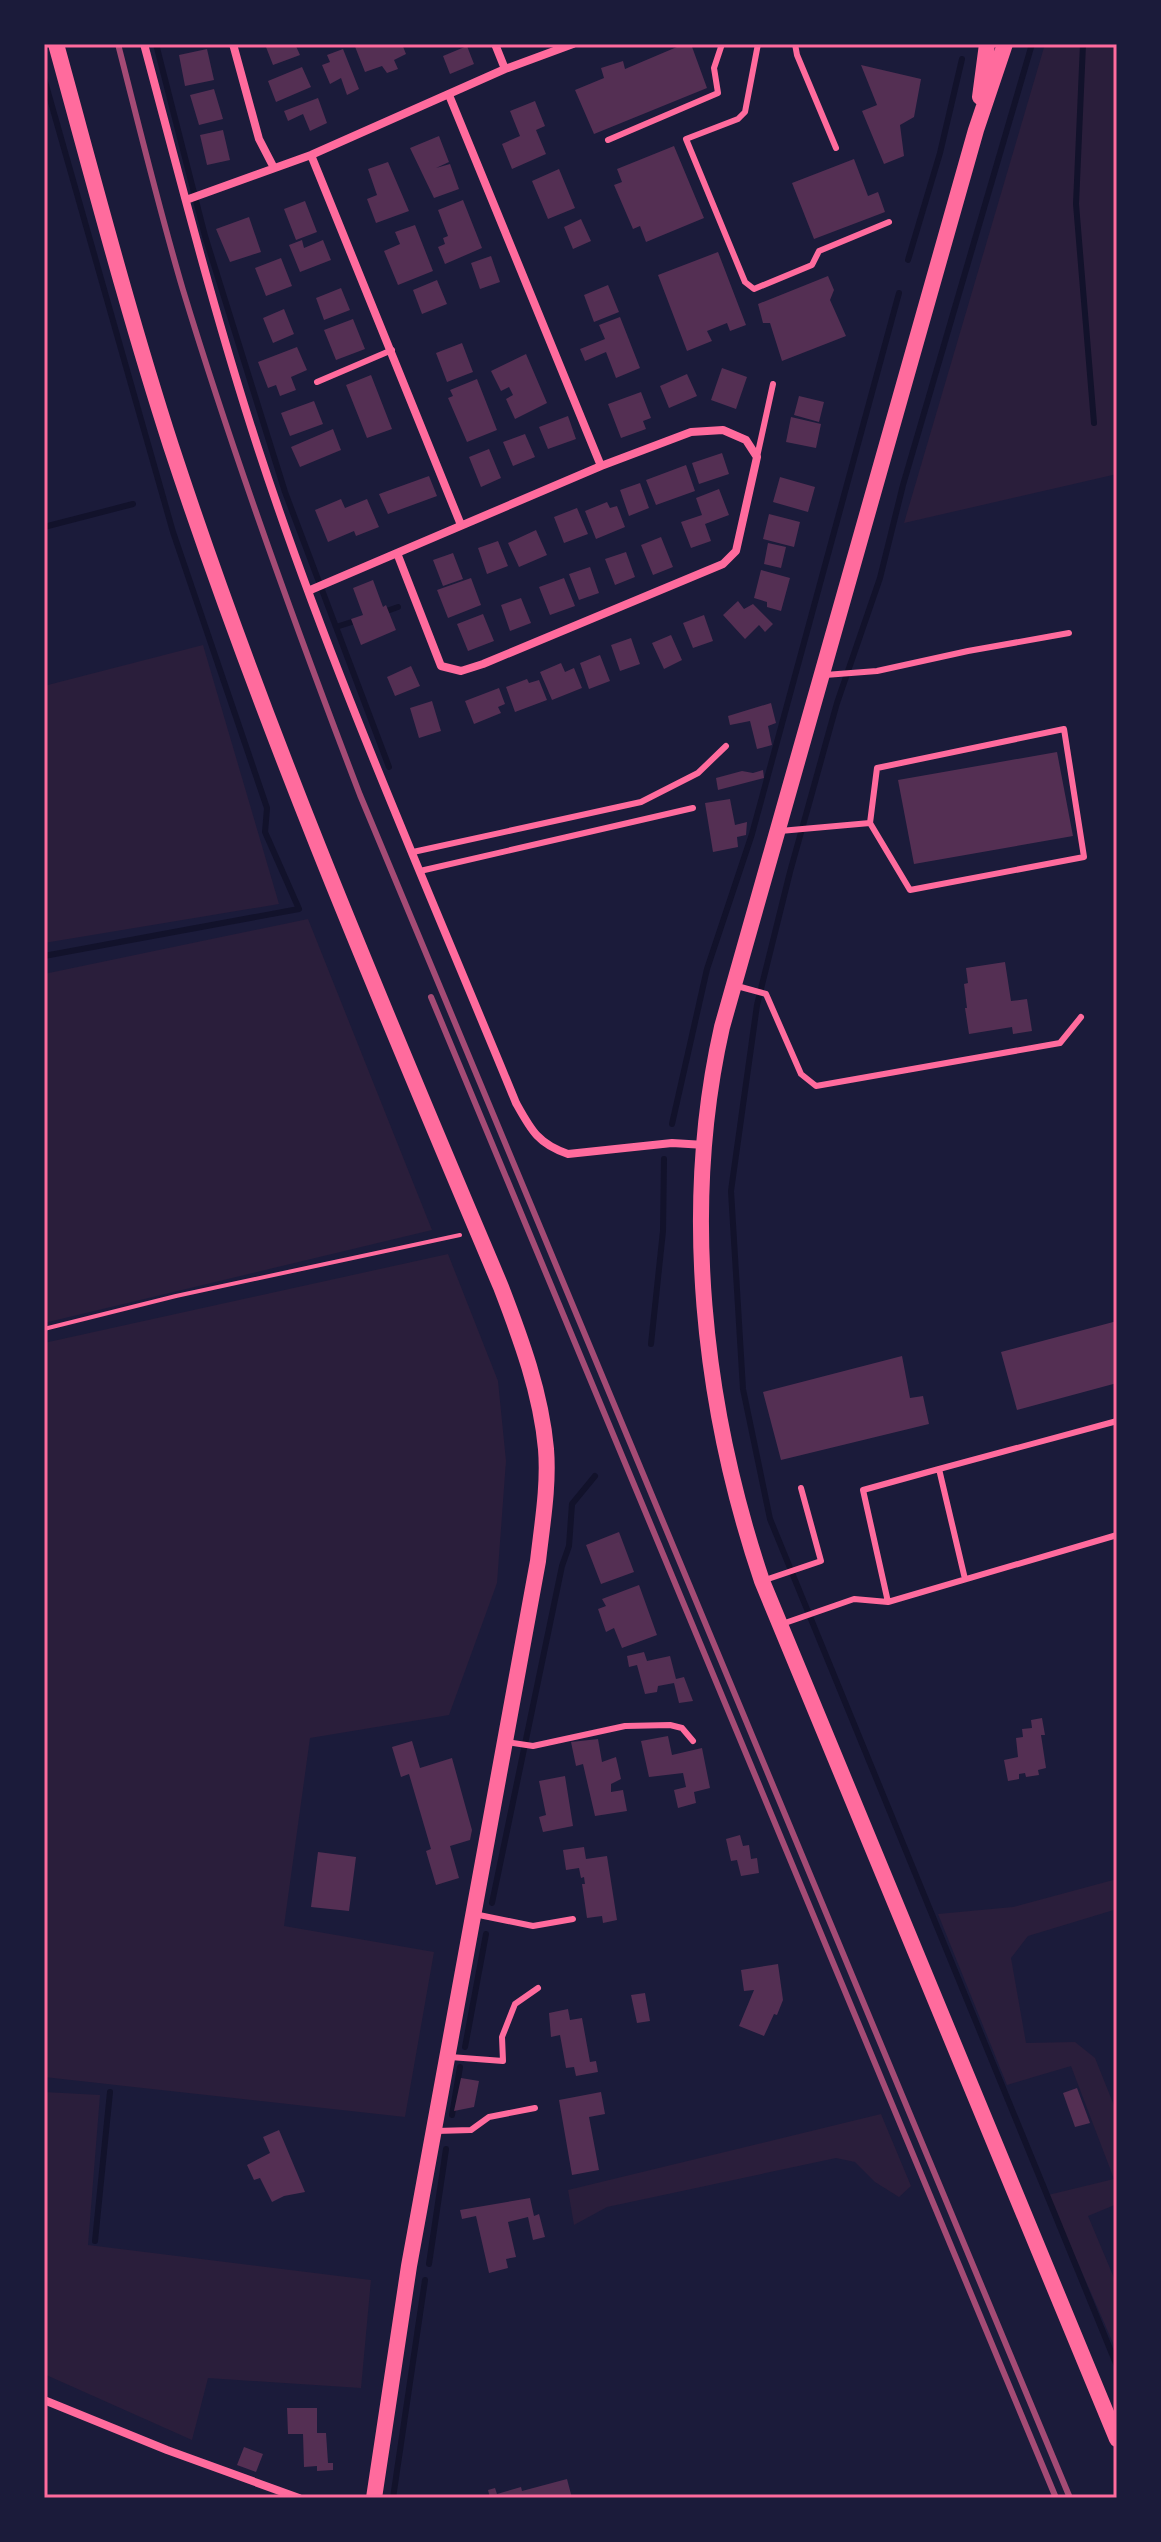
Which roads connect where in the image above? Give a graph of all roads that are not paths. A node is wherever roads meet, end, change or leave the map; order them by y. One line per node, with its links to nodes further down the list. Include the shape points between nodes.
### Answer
1 (56, 44): 48 (main road, via 133,325 203,537 280,752 478,1232 537,1396 546,1450 545,1501)
2 (144, 44): 18 (street)
3 (233, 44): 17 (street, via 259,139)
4 (495, 44): 11 (street)
5 (573, 44): 11 (street)
6 (722, 44): 14 (lane, via 714,68 718,93)
7 (758, 44): 19 (lane, via 745,112 686,139 745,282 754,289 812,265 819,251)
8 (795, 44): 15 (lane)
9 (987, 44): 13 (main road)
10 (1005, 44): 13 (main road)
11 (505, 69): 12 (street)
12 (449, 95): 16 (street); 24 (street)
13 (976, 130): 29 (main road)
14 (608, 140)
15 (836, 148)
16 (311, 155): 17 (street); 20 (street)
17 (274, 168): 18 (street)
18 (186, 200): 27 (street, via 257,445)
19 (889, 222)
20 (392, 350): 21 (lane); 25 (street)
21 (317, 382)
22 (773, 384): 23 (lane)
23 (757, 457): 24 (street, via 746,440 723,430 691,432); 26 (street, via 736,551 723,564 461,671 441,666)
24 (601, 466): 25 (street)
25 (461, 525): 26 (street)
26 (397, 553): 27 (street)
27 (308, 591): 34 (street)
28 (1069, 633): 29 (lane, via 877,671)
29 (822, 675): 33 (main road)
30 (726, 746): 34 (lane, via 698,773 641,802)
31 (693, 808): 35 (lane)
32 (870, 823): 32 (lane, via 910,890 1084,857 1064,729 877,768); 33 (lane)
33 (777, 832): 36 (main road)
34 (413, 852): 35 (street)
35 (420, 871): 38 (street, via 533,1134 568,1154 672,1143)
36 (733, 985): 37 (lane, via 766,994 801,1074 816,1086 1060,1043); 38 (main road, via 712,1071)
37 (1081, 1017)
38 (705, 1145): 44 (main road, via 702,1258 711,1360 732,1482)
39 (1117, 1421): 40 (lane)
40 (939, 1469): 43 (lane); 45 (lane, via 863,1490)
41 (801, 1488): 44 (lane, via 821,1561)
42 (1117, 1535): 43 (lane)
43 (965, 1579): 45 (lane)
44 (762, 1581): 46 (main road)
45 (888, 1602): 46 (lane, via 854,1599)
46 (778, 1625): 56 (main road)
47 (693, 1741): 48 (lane, via 682,1728 670,1725 625,1726 533,1746)
48 (509, 1742): 49 (main road)
49 (473, 1913): 50 (lane, via 533,1926); 52 (main road)
50 (573, 1919)
51 (538, 1988): 52 (lane, via 515,2004 502,2037 503,2061)
52 (446, 2057): 54 (main road)
53 (535, 2108): 54 (lane, via 489,2117 471,2130)
54 (432, 2131): 58 (main road)
55 (44, 2400): 57 (street)
56 (1117, 2439)
57 (299, 2498)
58 (374, 2498)

